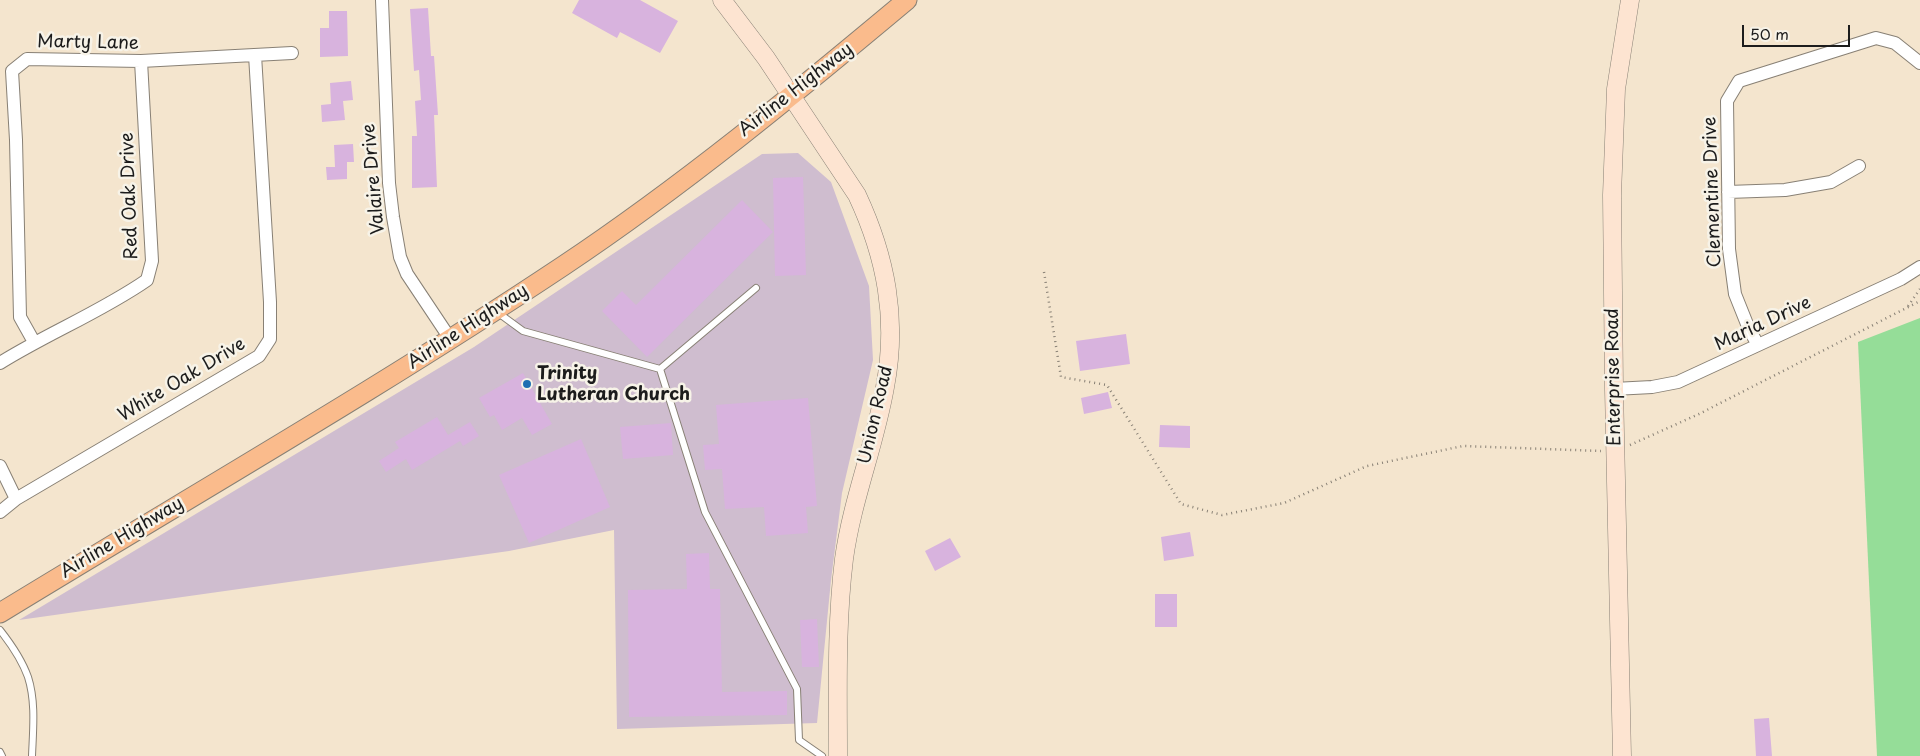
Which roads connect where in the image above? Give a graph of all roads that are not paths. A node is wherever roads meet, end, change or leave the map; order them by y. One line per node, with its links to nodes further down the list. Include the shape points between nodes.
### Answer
1 (382, 0): 15 (street, Valaire Drive, via 389,183 400,257 407,274)
2 (722, 0): 9 (street, Union Road)
3 (907, 0): 9 (main road, Airline Highway)
4 (1630, 0): 20 (street, Enterprise Road, via 1616,89 1611,237)
5 (292, 53): 6 (street, Marty Lane)
6 (255, 55): 7 (street, Marty Lane); 22 (street, White Oak Drive, via 270,339 259,356)
7 (141, 61): 16 (street, Red Oak Drive, via 152,261 147,280 124,296); 16 (street, Marty Lane, via 27,59 12,71 20,317)
8 (1920, 63): 11 (street, Clementine Drive, via 1895,44 1876,38 1739,81 1727,101)
9 (792, 96): 14 (main road, Airline Highway, via 624,224); 30 (street, Union Road, via 848,180 868,219 883,263 890,318 885,389 844,559 839,637)
10 (1859, 166): 11 (street, via 1831,182 1785,190)
11 (1728, 192): 17 (street, Clementine Drive, via 1729,249 1735,294)
12 (1920, 267): 17 (street, Maria Drive, via 1901,279)
13 (756, 288): 19 (lane)
14 (494, 310): 15 (main road, Airline Highway); 19 (lane, via 523,331)
15 (451, 340): 24 (main road, Airline Highway)
16 (34, 342): 18 (street, Red Oak Drive)
17 (1758, 345): 20 (street, Maria Drive, via 1678,382)
18 (0, 363)
19 (660, 369): 29 (lane, via 705,512 797,689 799,740)
20 (1614, 389): 31 (street, Enterprise Road)
21 (0, 466): 22 (street)
22 (16, 499): 23 (street, White Oak Drive)
23 (0, 512)
24 (0, 612)
25 (0, 630): 28 (lane, via 28,678 33,707)
26 (0, 752): 27 (lane)
27 (2, 756)
28 (32, 756)
29 (822, 756)
30 (838, 756)
31 (1622, 756)

